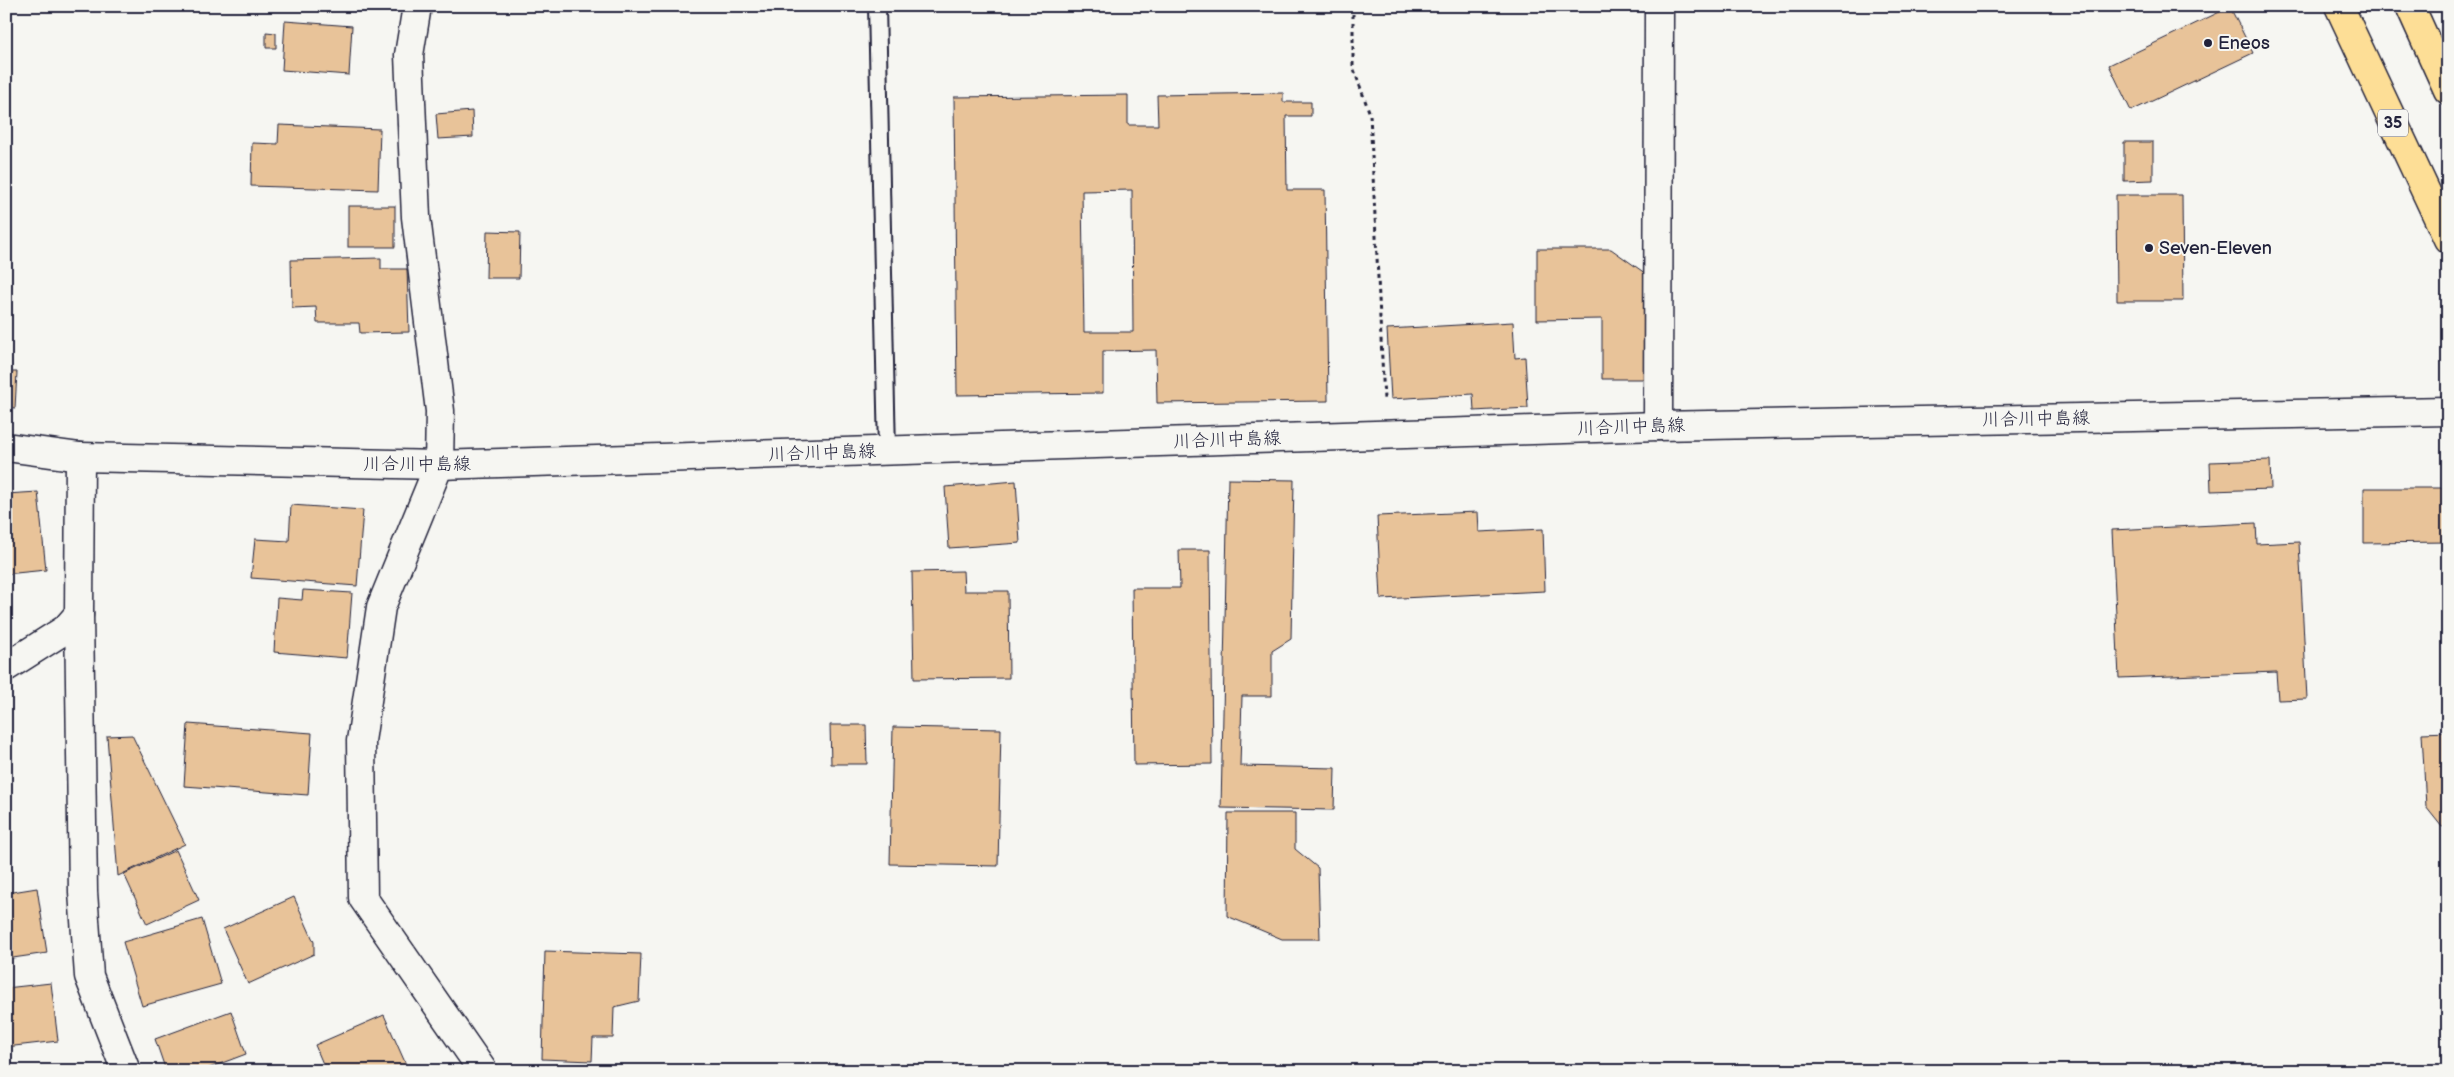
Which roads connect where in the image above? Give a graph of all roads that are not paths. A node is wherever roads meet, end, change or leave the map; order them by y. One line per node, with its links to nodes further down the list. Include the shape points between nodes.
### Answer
1 (417, 6): 13 (main road, via 409,55 416,217 440,411)
2 (877, 6): 11 (lane)
3 (1659, 6): 9 (main road)
4 (2339, 6): 7 (main road, 35)
5 (2410, 6): 6 (main road)
6 (2448, 90)
7 (2448, 239)
8 (2448, 411): 9 (main road, 川合川中島線)
9 (1658, 426): 11 (main road, 川合川中島線)
10 (6, 447): 12 (main road, 川合川中島線)
11 (887, 451): 13 (main road, 川合川中島線)
12 (80, 457): 13 (main road, 川合川中島線); 14 (main road)
13 (439, 465): 17 (main road, via 381,607 361,742 363,898)
14 (79, 614): 15 (main road, via 66,629); 16 (main road, via 83,892 89,976)
15 (6, 667)
16 (126, 1071)
17 (483, 1071)

